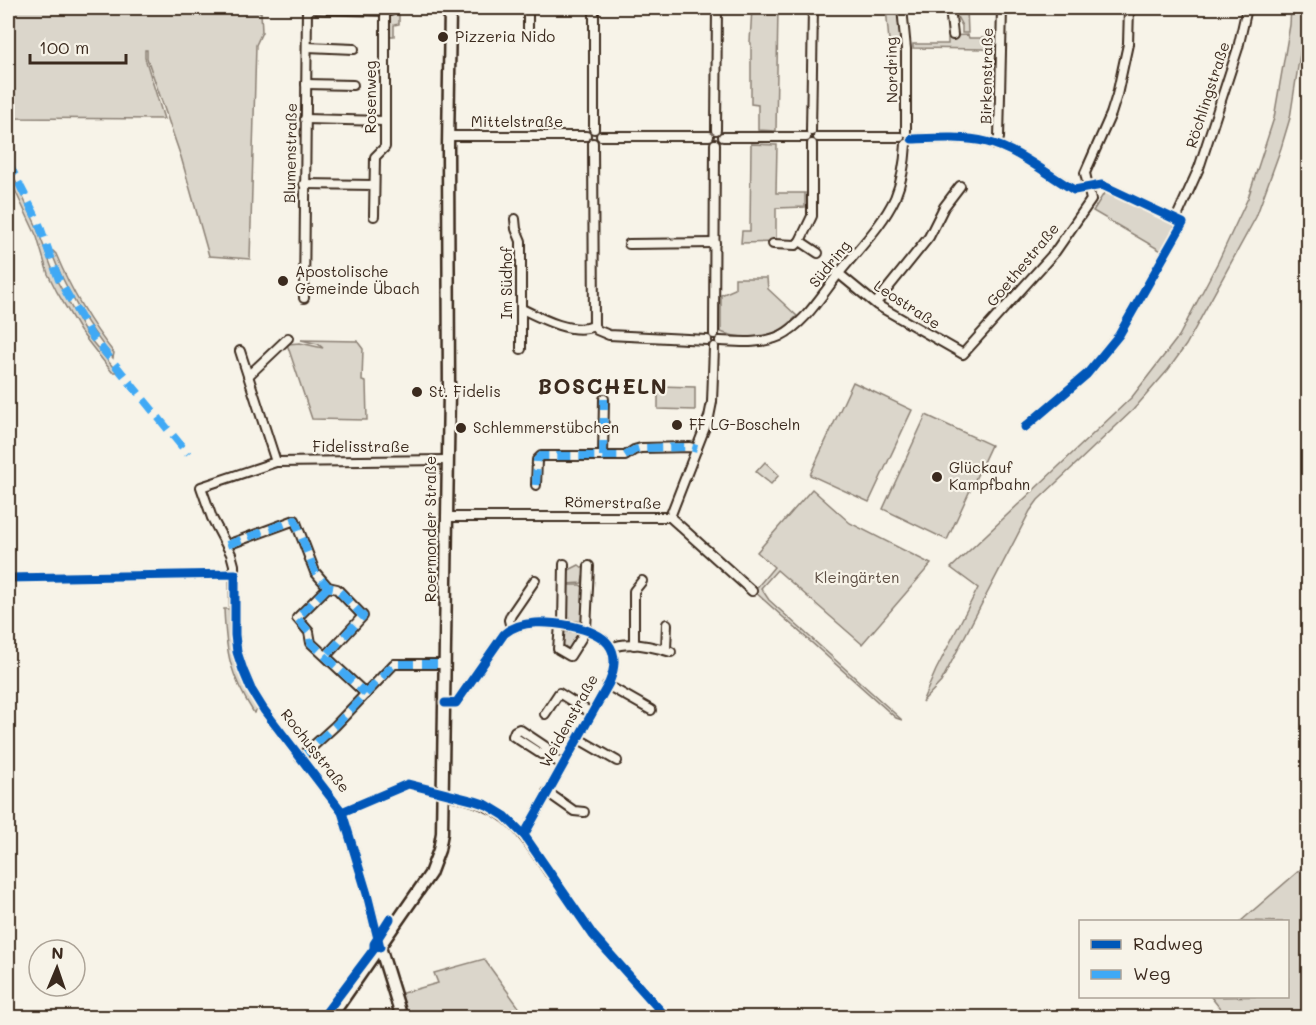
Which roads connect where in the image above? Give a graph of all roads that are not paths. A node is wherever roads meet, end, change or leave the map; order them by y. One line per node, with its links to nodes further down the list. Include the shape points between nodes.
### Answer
1 (307, 8): 13 (street); 16 (street, Blumenstraße)
2 (396, 8): 13 (street)
3 (450, 8): 26 (main road, Roermonder Straße)
4 (528, 8): 14 (street)
5 (594, 8): 22 (street)
6 (717, 8): 23 (street)
7 (813, 8): 24 (street)
8 (902, 8): 25 (street, Nordring, via 906,43)
9 (950, 8): 15 (street)
10 (1002, 8): 35 (street, Birkenstraße, via 999,138)
11 (1129, 8): 39 (street, Goethestraße, via 1128,44 1117,95 1085,173)
12 (1247, 8): 42 (street, Röchlingstraße, via 1199,168)
13 (384, 10): 21 (street, Rosenweg)
14 (528, 32)
15 (952, 35)
16 (307, 47): 17 (street); 18 (street, Blumenstraße)
17 (354, 49)
18 (306, 84): 19 (street); 20 (street, Blumenstraße)
19 (353, 85)
20 (305, 119): 21 (street); 36 (street, Blumenstraße)
21 (385, 121): 37 (street, Rosenweg, via 385,147 375,157)
22 (594, 129): 27 (street); 28 (street)
23 (719, 133): 24 (street); 29 (street, via 711,132); 33 (street, via 720,142)
24 (808, 134): 30 (street, via 816,132); 34 (street, via 807,142)
25 (903, 134): 30 (street); 31 (street, via 911,135)
26 (448, 136): 27 (street, Mittelstraße); 64 (main road, Roermonder Straße)
27 (586, 136): 32 (street)
28 (601, 136): 29 (street); 32 (street)
29 (709, 136): 33 (street)
30 (818, 137): 34 (street)
31 (909, 141): 35 (street, via 958,139); 48 (street, Südring, via 891,207)
32 (593, 143): 52 (street)
33 (715, 144): 44 (street)
34 (812, 144): 43 (street, via 812,216)
35 (995, 145): 39 (street, via 1074,190)
36 (304, 184): 37 (street); 49 (street, Blumenstraße)
37 (374, 185): 40 (street, Rosenweg)
38 (960, 186): 50 (street, via 929,237)
39 (1089, 188): 42 (street, via 1102,185); 58 (street, Goethestraße, via 1091,200 1055,252)
40 (374, 216)
41 (516, 219): 51 (street, Im Südhof, via 521,241)
42 (1176, 219): 61 (street, Röchlingstraße, via 1183,223 1120,334 1087,374)
43 (800, 241): 46 (street, via 796,245); 47 (street)
44 (715, 243): 45 (street); 53 (street)
45 (629, 244)
46 (773, 244)
47 (818, 253)
48 (838, 273): 50 (street, Leostraße); 55 (street, Südring, via 804,317 781,335 762,341)
49 (304, 298)
50 (876, 303): 58 (street, Leostraße)
51 (522, 309): 52 (street, via 574,328); 56 (street, Im Südhof)
52 (594, 326): 53 (street, via 609,335)
53 (711, 337): 55 (street, via 709,345)
54 (288, 338): 59 (street)
55 (717, 344): 62 (street, via 712,402)
56 (520, 349)
57 (240, 351): 59 (street)
58 (963, 354)
59 (249, 375): 65 (street)
60 (604, 399): 63 (street)
61 (1026, 427)
62 (697, 449): 63 (street, via 641,448 625,456); 69 (street)
63 (603, 456): 66 (street, via 541,456 537,460)
64 (446, 460): 65 (street, Fidelisstraße); 68 (main road, Roermonder Straße)
65 (276, 462): 67 (street, Fidelisstraße)
66 (536, 485)
67 (201, 487): 70 (street, Rochusstraße)
68 (446, 517): 69 (street, Römerstraße); 84 (main road, Roermonder Straße)
69 (670, 518): 76 (street, Römerstraße)
70 (226, 545): 75 (street, via 295,520 315,572); 93 (street, Rochusstraße, via 234,565 235,635 243,670 264,710)
71 (564, 564): 78 (street)
72 (590, 566): 80 (street)
73 (535, 580): 79 (street, via 511,615)
74 (642, 581): 81 (street, via 634,591)
75 (328, 587): 83 (street, via 297,618 309,632 311,643); 83 (street, via 337,590 363,616)
76 (752, 591)
77 (667, 624): 81 (street, via 669,651)
78 (561, 625): 79 (street); 80 (street); 80 (street, via 558,649 570,656)
79 (511, 628): 87 (street, via 456,703)
80 (587, 629): 82 (street, via 603,637)
81 (634, 645): 82 (street)
82 (612, 648): 85 (street, Weidenstraße, via 614,669)
83 (326, 656): 86 (street)
84 (445, 664): 86 (street, via 394,664); 87 (main road, Roermonder Straße)
85 (608, 685): 88 (street); 90 (street, Weidenstraße)
86 (366, 694): 93 (street)
87 (445, 703): 97 (main road, Roermonder Straße)
88 (651, 710)
89 (545, 714): 90 (street, via 559,693)
90 (591, 714): 91 (street, Weidenstraße)
91 (577, 738): 94 (street); 95 (street, Weidenstraße)
92 (545, 754): 95 (street)
93 (300, 758): 101 (street, Rochusstraße, via 342,812)
94 (617, 761)
95 (562, 764): 96 (street, Weidenstraße)
96 (547, 792): 98 (street, via 574,811); 99 (street, Weidenstraße)
97 (444, 794): 99 (street, via 487,805); 101 (main road, Roermonder Straße, via 442,833 434,865)
98 (584, 812)
99 (524, 835): 100 (street)
100 (550, 874)
101 (380, 947): 102 (main road, Roermonder Straße); 103 (main road)
102 (330, 1017)
103 (402, 1017)

